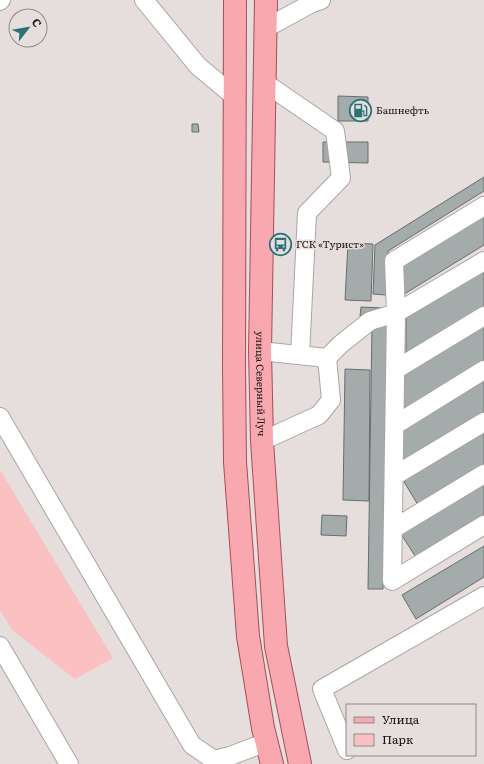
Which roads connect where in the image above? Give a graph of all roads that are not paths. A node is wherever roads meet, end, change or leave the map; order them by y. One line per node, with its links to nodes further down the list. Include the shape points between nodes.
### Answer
1 (144, 0): 7 (lane, via 198,66)
2 (235, 0): 7 (main road)
3 (266, 0): 5 (main road, улица Северный Луч)
4 (321, 0): 5 (lane)
5 (266, 28): 6 (main road, улица Северный Луч)
6 (265, 83): 12 (main road, улица Северный Луч); 13 (lane, via 335,131 341,178 307,213)
7 (235, 97): 27 (main road, via 235,462 248,636)
8 (484, 206): 10 (lane, via 394,261)
9 (484, 262): 10 (lane)
10 (396, 313): 14 (lane, via 370,321); 15 (lane)
11 (484, 316): 15 (lane)
12 (260, 351): 13 (lane); 20 (main road, улица Северный Луч)
13 (300, 355): 14 (lane)
14 (327, 358): 20 (lane, via 331,400 319,415)
15 (395, 370): 19 (lane)
16 (484, 370): 19 (lane)
17 (0, 417): 29 (lane, via 192,745)
18 (484, 422): 22 (lane)
19 (395, 425): 22 (lane)
20 (262, 441): 32 (main road, улица Северный Луч, via 276,646)
21 (484, 474): 24 (lane)
22 (394, 476): 24 (lane)
23 (484, 525): 24 (lane, via 392,581)
24 (393, 529)
25 (484, 596): 28 (lane, via 322,689)
26 (0, 646): 30 (lane)
27 (267, 742): 29 (lane); 31 (main road)
28 (346, 748)
29 (208, 762)
30 (69, 764)
31 (272, 764)
32 (300, 764)

